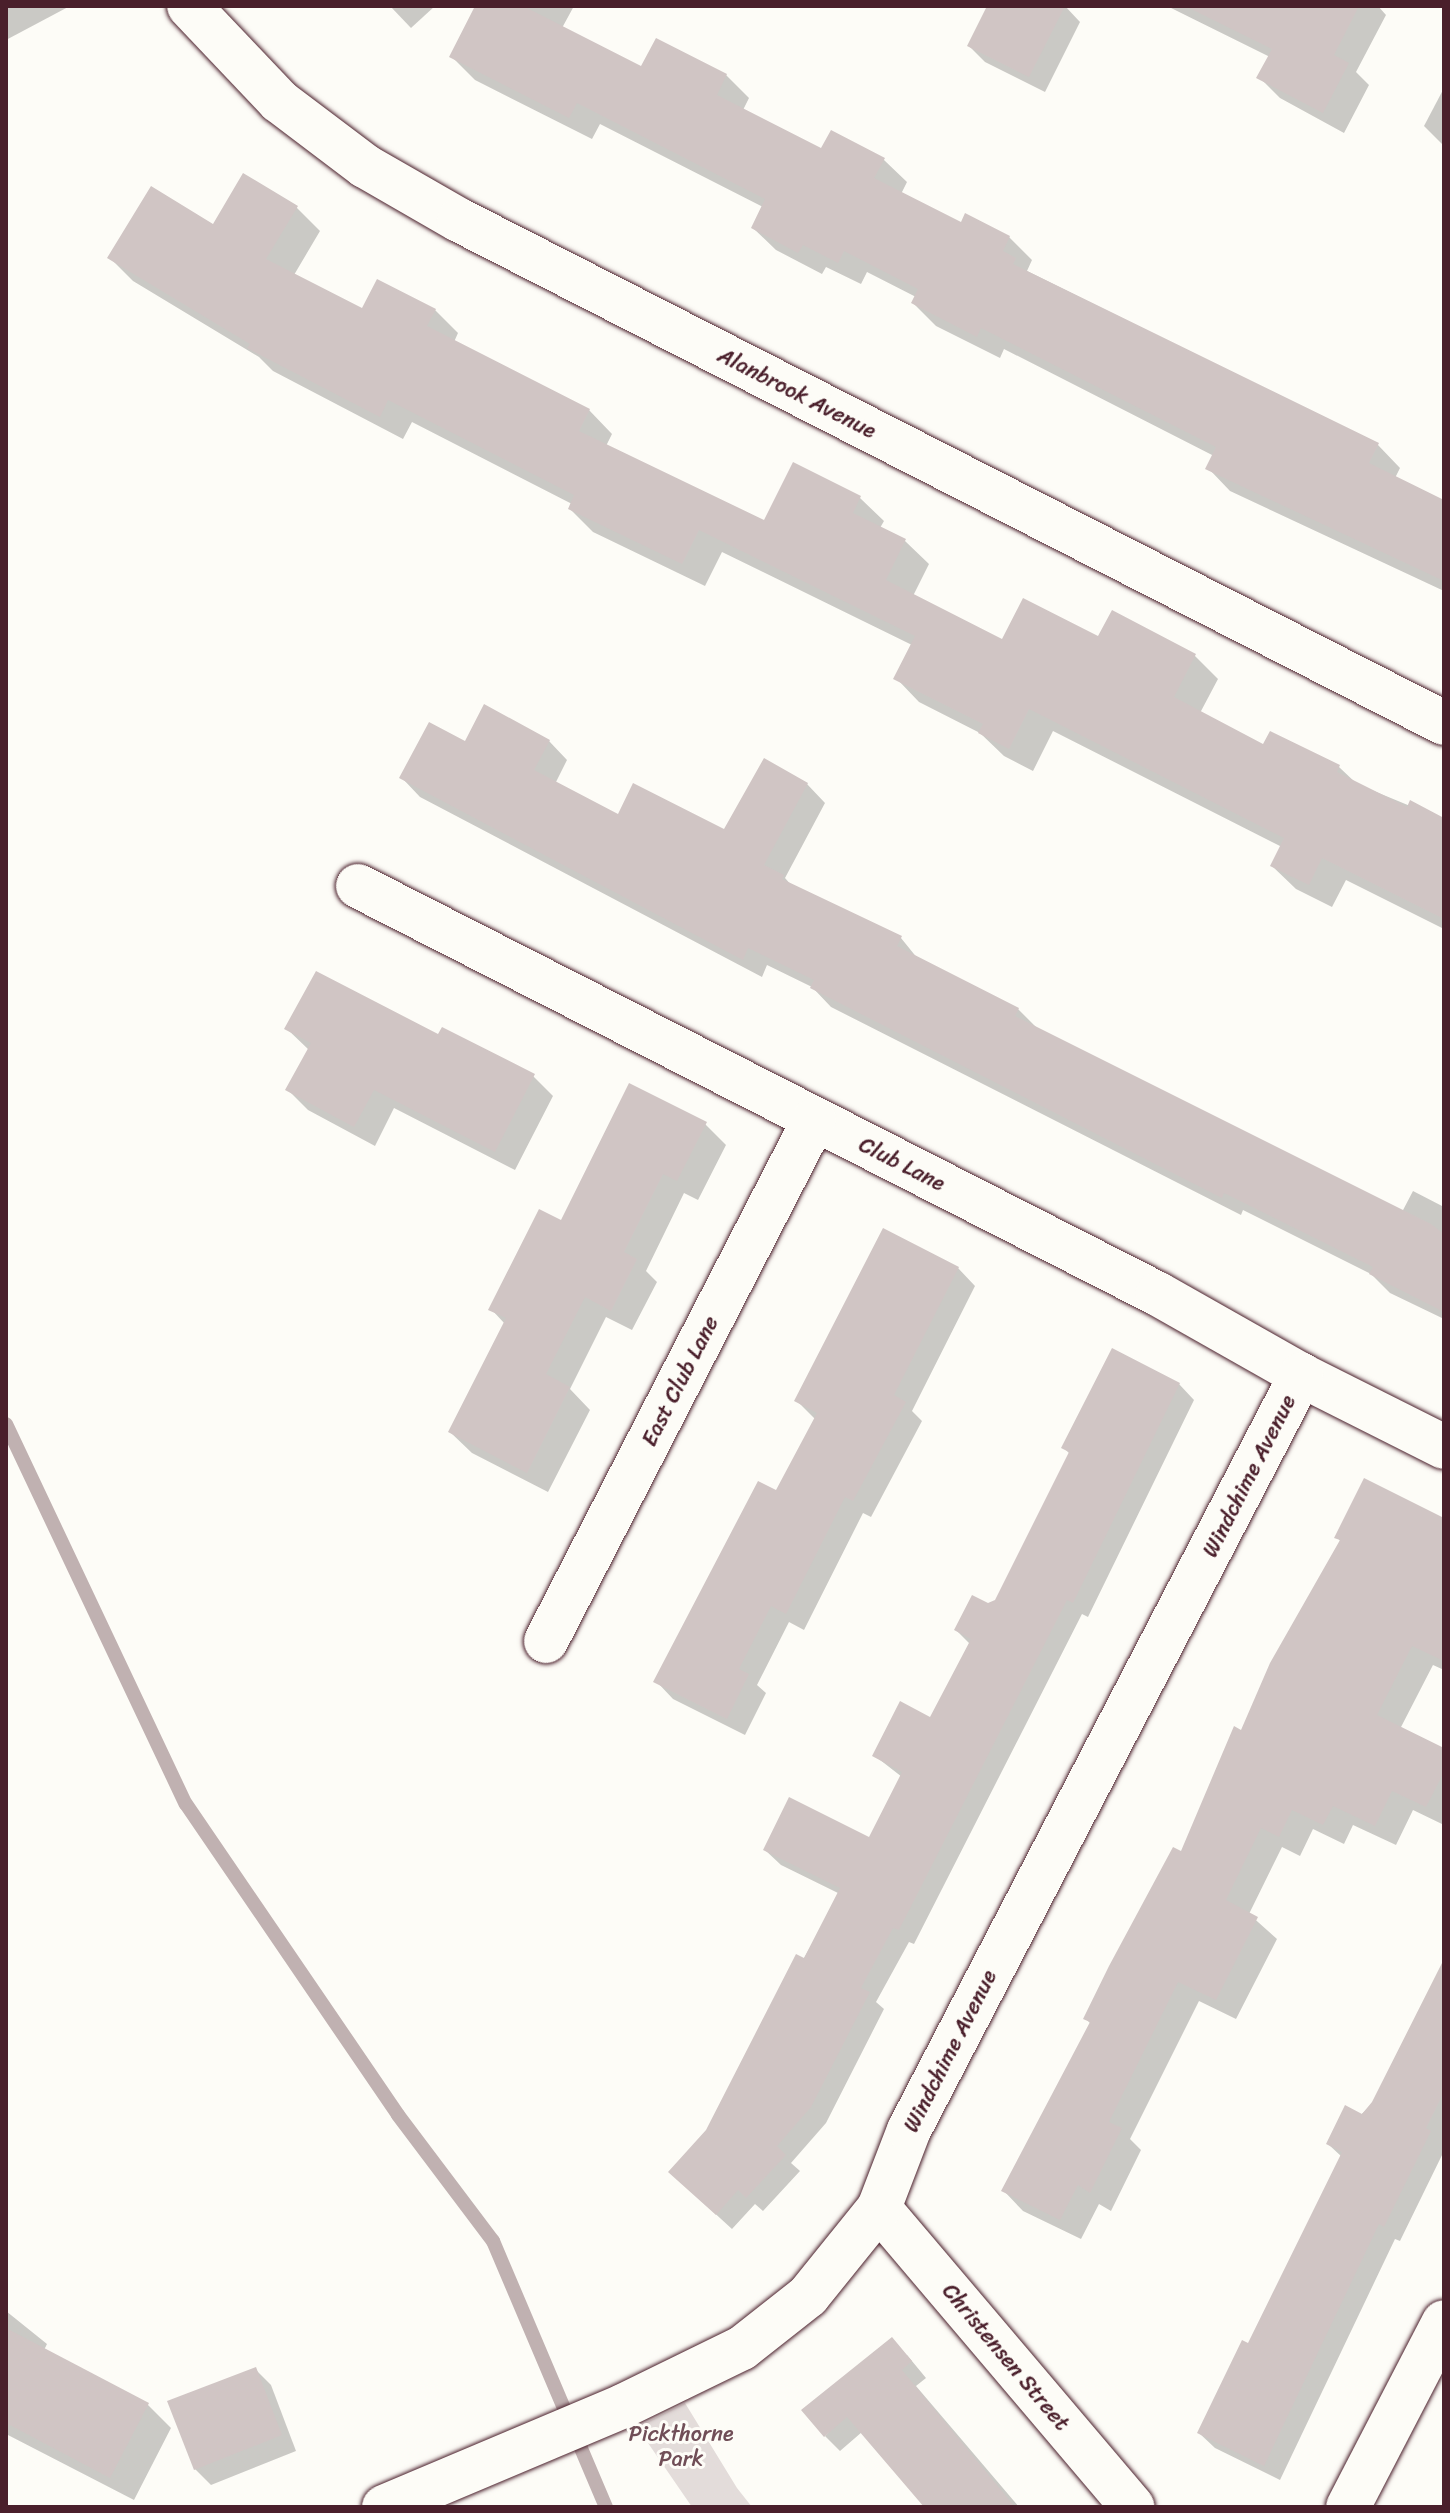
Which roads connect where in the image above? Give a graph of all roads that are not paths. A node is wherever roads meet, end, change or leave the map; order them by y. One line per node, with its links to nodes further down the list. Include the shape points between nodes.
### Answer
1 (189, 6): 2 (street, Alanbrook Avenue, via 279,101 365,166 459,220)
2 (1444, 723)
3 (358, 886): 4 (street, Club Lane)
4 (814, 1120): 5 (street, Club Lane, via 1158,1294); 7 (street, East Club Lane)
5 (1301, 1375): 6 (street, Club Lane); 8 (street, Windchime Avenue, via 909,2130)
6 (1444, 1447)
7 (546, 1641)
8 (879, 2208): 10 (street, Windchime Avenue, via 808,2296 742,2348); 11 (street, Christensen Street)
9 (1444, 2322): 12 (street)
10 (384, 2507)
11 (1133, 2507)
12 (1348, 2507)

